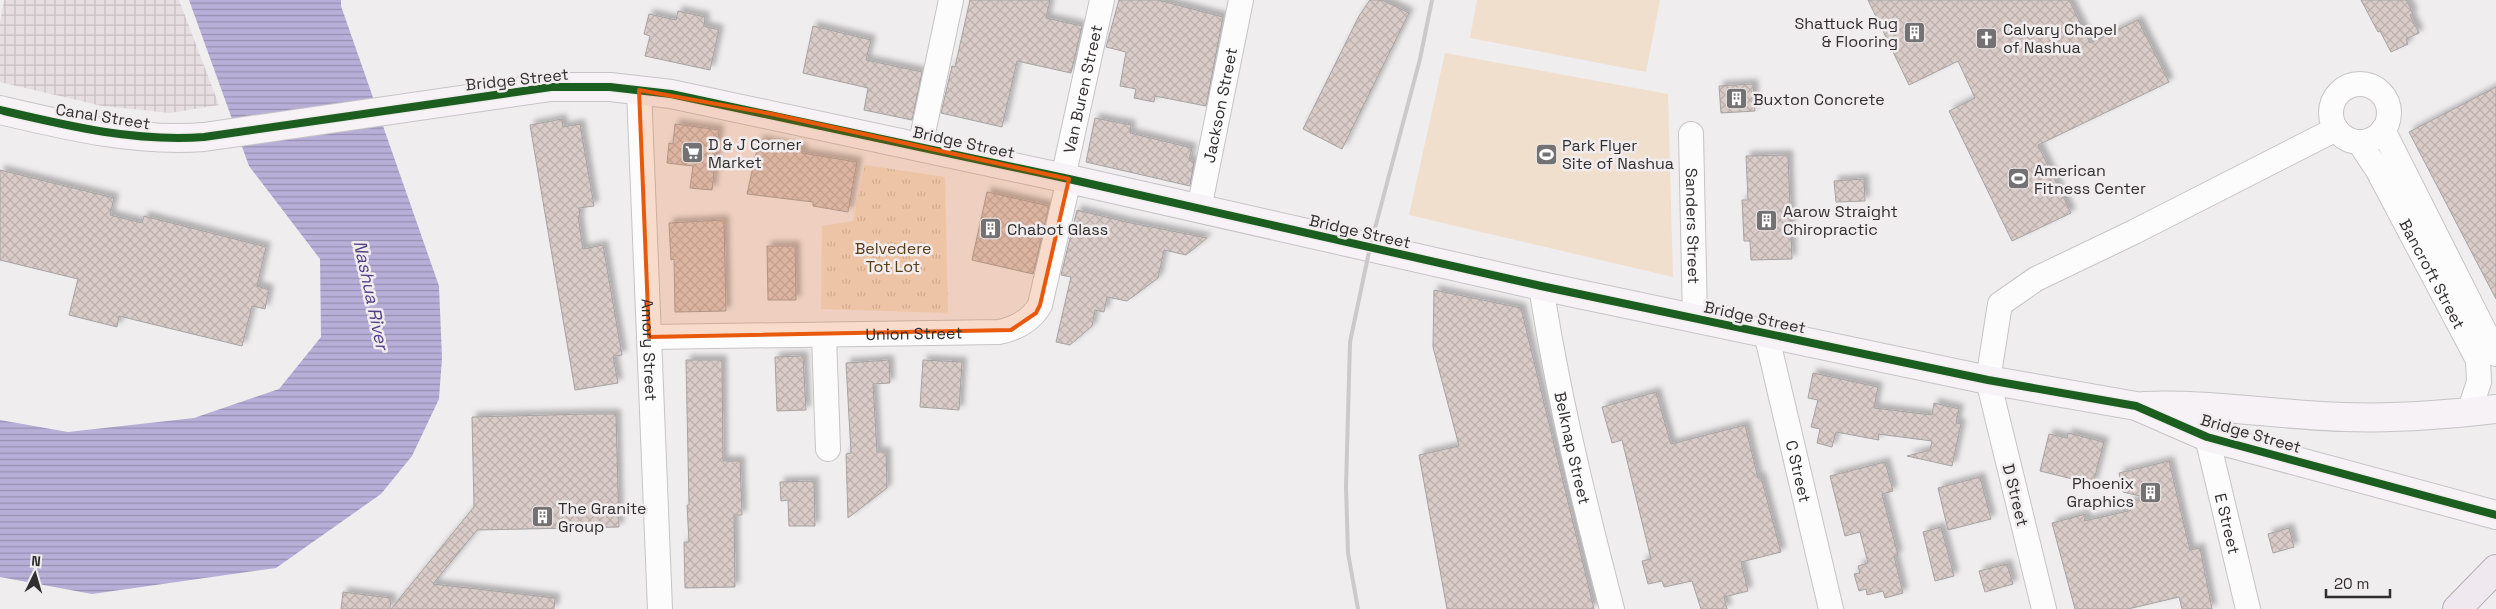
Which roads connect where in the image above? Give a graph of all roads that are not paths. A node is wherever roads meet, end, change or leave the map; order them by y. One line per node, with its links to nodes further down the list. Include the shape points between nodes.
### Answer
1 (951, 0): 11 (street)
2 (1102, 0): 12 (street, Van Buren Street)
3 (1241, 0): 13 (street, Jackson Street)
4 (639, 90): 9 (street, Bridge Street, via 551,87); 11 (street, Bridge Street, via 764,112); 18 (street, Amory Street)
5 (0, 110): 9 (street, Canal Street, via 121,135)
6 (2336, 130): 7 (street, via 2331,113 2336,96 2344,88 2363,84 2380,92 2385,99 2389,111); 10 (street, via 2342,136); 20 (street, via 2036,279 2000,304)
7 (2383, 130): 10 (street, via 2377,136); 19 (street, Bancroft Street)
8 (1691, 134): 15 (street, Sanders Street)
9 (204, 136)
10 (2359, 142): 23 (street, Bancroft Street, via 2377,169 2478,360 2479,382)
11 (920, 147): 12 (street, Bridge Street)
12 (1066, 178): 13 (street, Bridge Street); 17 (street, Union Street, via 1040,305 1027,320 1011,330 999,332)
13 (1199, 209): 14 (street, Bridge Street)
14 (1541, 286): 15 (street, Bridge Street); 29 (street, Belknap Street, via 1552,360)
15 (1695, 318): 16 (street, Bridge Street)
16 (1766, 333): 20 (street, Bridge Street); 30 (street, C Street)
17 (824, 335): 18 (street, Union Street); 25 (street)
18 (649, 337): 28 (street, Amory Street)
19 (2496, 354)
20 (1988, 380): 21 (street, Bridge Street); 31 (street, D Street)
21 (2136, 406): 23 (street, Bridge Street, via 2181,404 2344,417); 24 (street, Bridge Street)
22 (2496, 409): 23 (street, Bridge Street)
23 (2469, 412)
24 (2207, 437): 26 (street, Bridge Street); 32 (street, E Street)
25 (828, 449)
26 (2496, 515)
27 (2496, 569): 33 (main road)
28 (660, 609)
29 (1612, 609)
30 (1831, 609)
31 (2044, 609)
32 (2248, 609)
33 (2457, 609)

